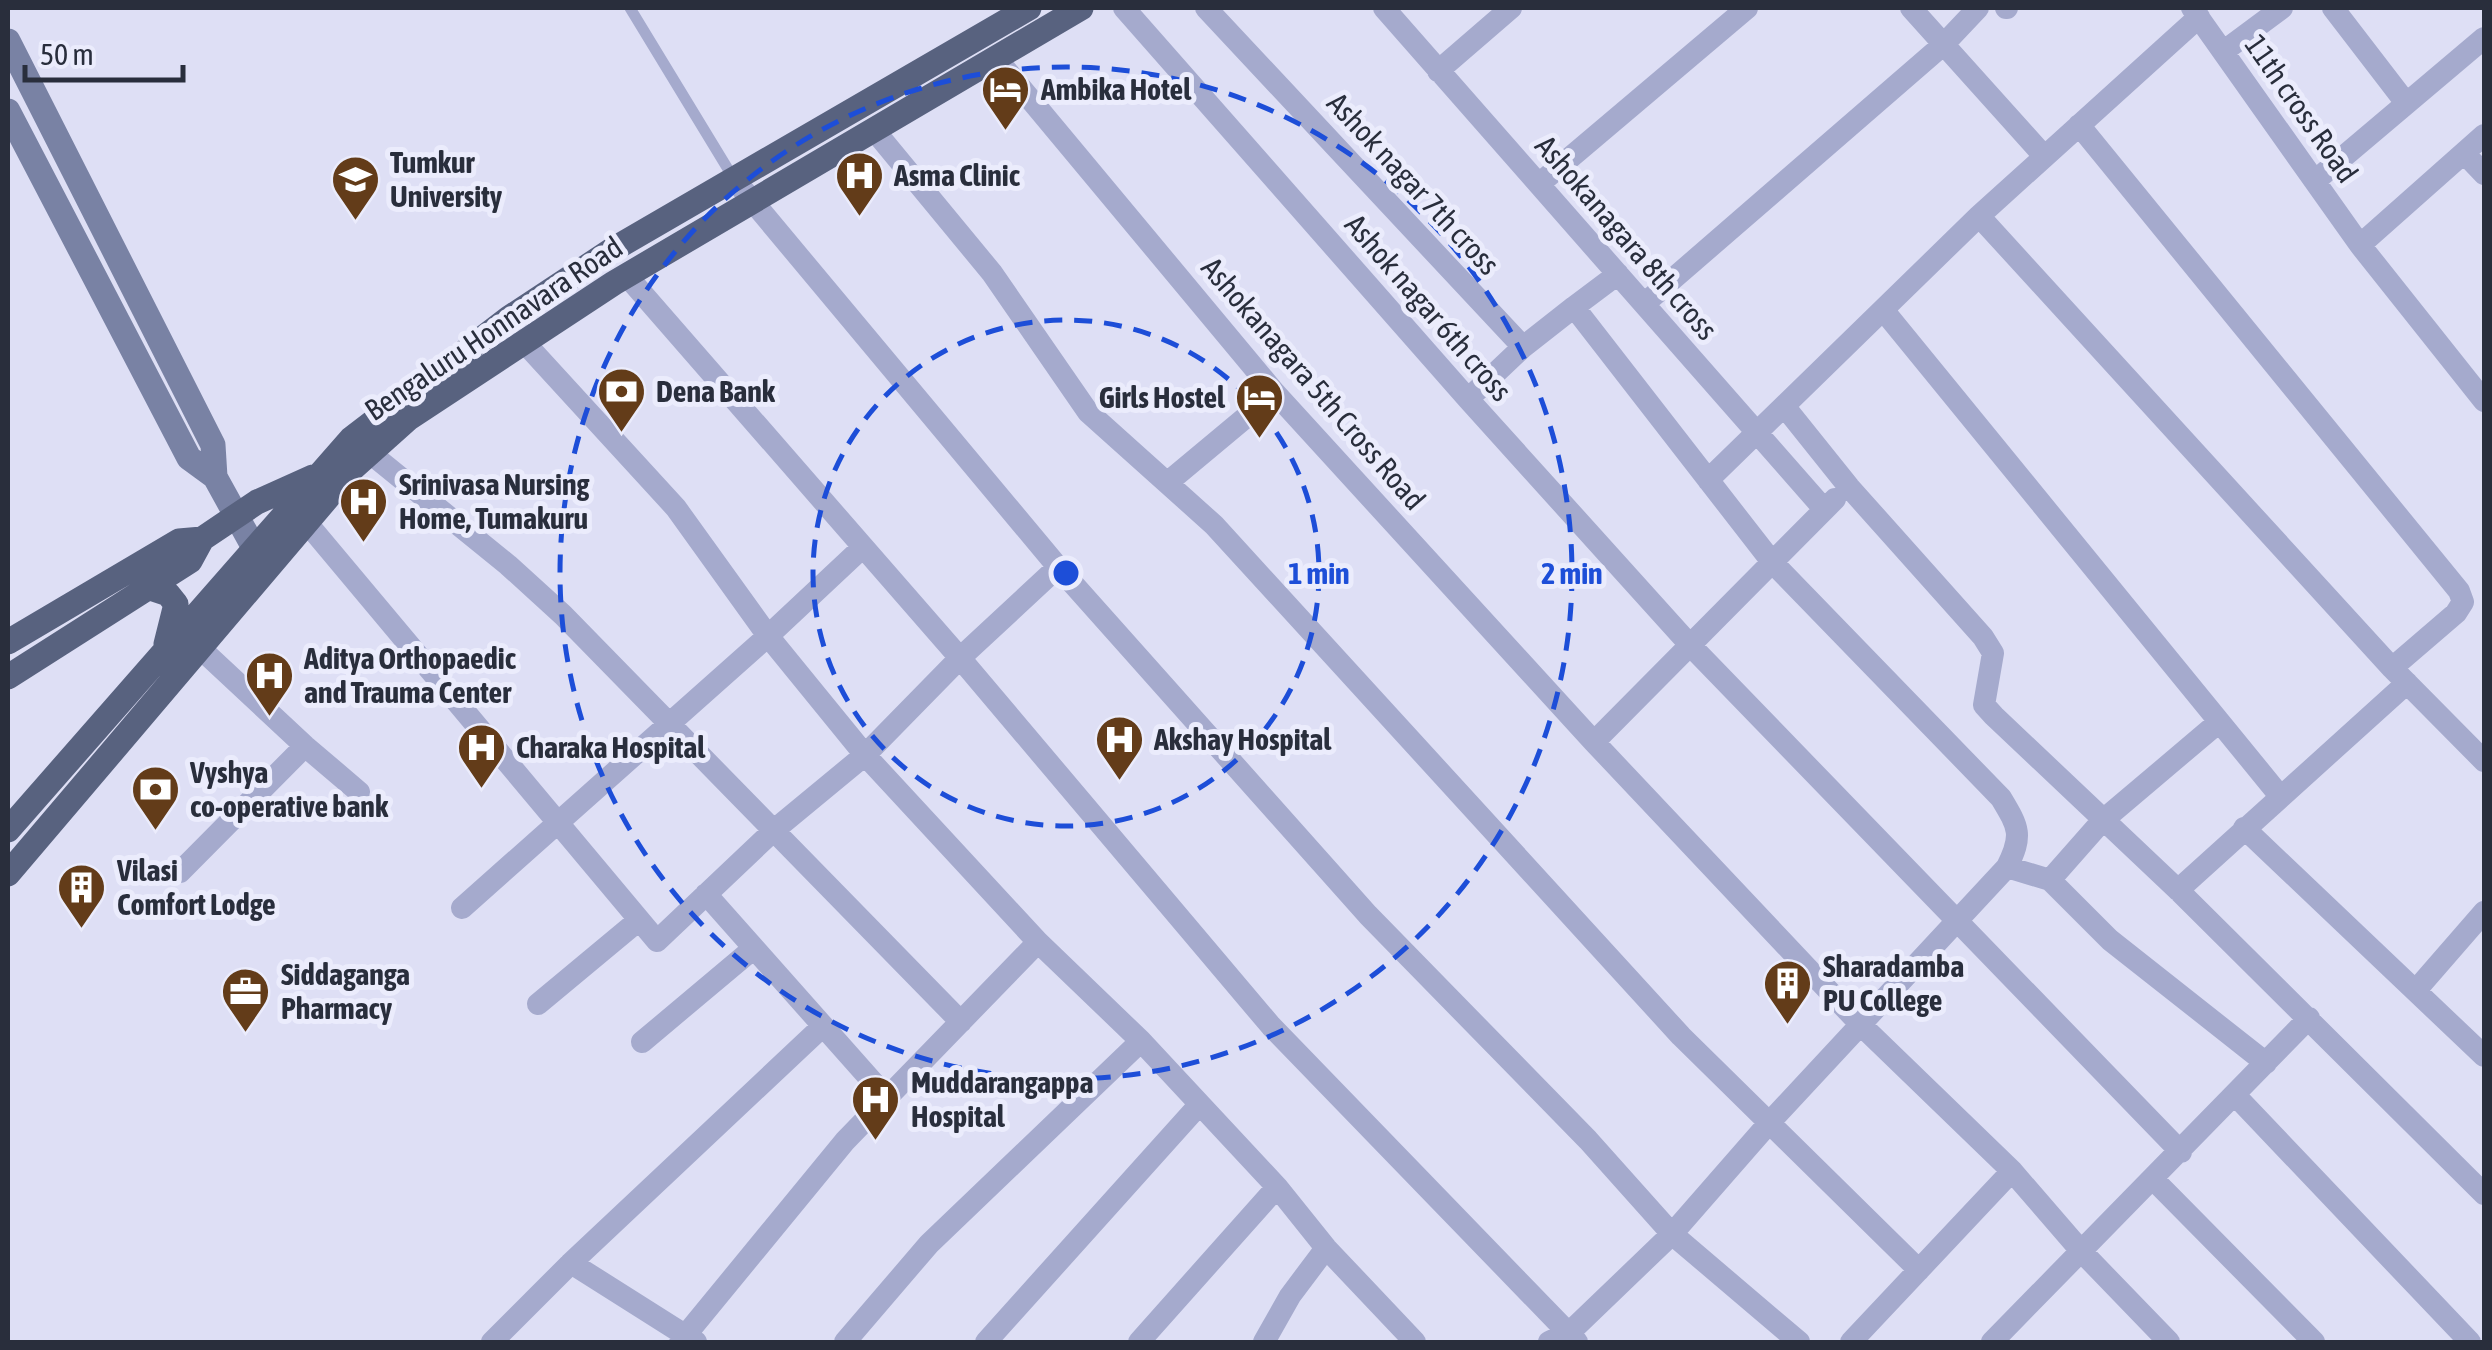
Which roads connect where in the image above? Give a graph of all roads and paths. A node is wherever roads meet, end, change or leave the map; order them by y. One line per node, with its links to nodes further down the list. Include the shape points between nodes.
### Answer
1 (630, 8): 28 (lane)
2 (1030, 8): 28 (main road, Bengaluru Honnavara Road)
3 (1082, 8): 18 (main road, Bengaluru Honnavara Road)
4 (1124, 8): 42 (street, Ashok nagar 6th cross)
5 (1206, 8): 40 (street, Ashok nagar 7th cross)
6 (1384, 8): 19 (street, Ashokanagara 8th cross)
7 (1511, 8): 19 (street)
8 (1747, 8): 30 (street)
9 (1911, 8): 16 (street)
10 (1978, 8): 16 (street)
11 (2282, 8): 17 (street)
12 (2333, 8): 20 (street)
13 (2196, 12): 17 (street, 11th cross Road); 22 (street)
14 (2484, 38): 20 (street)
15 (8, 41): 48 (main road, via 212,445)
16 (1944, 44): 26 (street); 36 (street)
17 (2224, 51): 29 (street, 11th cross Road)
18 (996, 58): 23 (main road, Bengaluru Honnavara Road); 41 (street, Ashokanagara 5th Cross Road)
19 (1438, 70): 30 (street, Ashokanagara 8th cross)
20 (2406, 103): 29 (street)
21 (8, 111): 48 (main road, via 189,458)
22 (2079, 125): 26 (street); 68 (street, via 2459,591 2463,602)
23 (874, 130): 31 (main road, Bengaluru Honnavara Road); 51 (street, via 992,272 1088,412)
24 (2484, 135): 25 (street)
25 (2464, 153): 27 (street); 33 (street)
26 (2044, 156): 32 (street)
27 (2484, 174)
28 (734, 179): 31 (street); 47 (main road, Bengaluru Honnavara Road, via 509,318 351,439)
29 (2316, 180): 33 (street, 11th cross Road)
30 (1538, 184): 34 (street, Ashokanagara 8th cross)
31 (753, 202): 35 (main road, Bengaluru Honnavara Road); 60 (street)
32 (1978, 216): 38 (street); 68 (street)
33 (2360, 246): 43 (street)
34 (1618, 274): 36 (street, Ashokanagara 8th cross); 37 (street)
35 (627, 276): 39 (main road, Bengaluru Honnavara Road); 57 (street)
36 (1644, 304): 45 (street, Ashokanagara 8th cross)
37 (1574, 307): 40 (street); 50 (street)
38 (1884, 312): 44 (street); 70 (street)
39 (524, 342): 46 (main road, Bengaluru Honnavara Road, via 409,418); 62 (street, via 676,508)
40 (1524, 347): 42 (street)
41 (1275, 392): 51 (street); 72 (street, Ashokanagara 5th Cross Road)
42 (1468, 399): 64 (street, Ashok nagar 6th cross)
43 (2484, 402)
44 (1784, 406): 45 (street); 52 (street)
45 (1757, 432): 50 (street); 53 (street, Ashokanagara 8th cross)
46 (370, 453): 49 (main road, Bengaluru Honnavara Road); 71 (street, via 531,584)
47 (318, 475): 49 (main road); 54 (main road); 58 (main road, Bengaluru Honnavara Road)
48 (214, 477): 54 (main road)
49 (346, 477): 55 (main road, Bengaluru Honnavara Road)
50 (1708, 480): 59 (street)
51 (1167, 483): 108 (street)
52 (1849, 487): 53 (street); 78 (street, via 1983,636 1993,653 1984,705)
53 (1824, 508): 59 (street)
54 (236, 516): 56 (main road); 58 (main road)
55 (307, 523): 58 (main road, Bengaluru Honnavara Road); 79 (street)
56 (202, 539): 61 (main road, via 190,561); 63 (main road, via 179,541)
57 (863, 547): 62 (street); 67 (street)
58 (260, 560): 65 (main road, Bengaluru Honnavara Road); 66 (main road, Bengaluru Honnavara Road)
59 (1772, 562): 64 (street); 83 (street, via 2001,798 2018,843)
60 (1058, 567): 67 (street); 114 (street, via 1368,916)
61 (150, 588): 66 (main road, via 176,604); 69 (main road)
62 (768, 636): 71 (street); 75 (street)
63 (8, 642)
64 (1690, 644): 72 (street); 92 (street, Ashok nagar 6th cross)
65 (201, 649): 73 (street); 85 (main road, Bengaluru Honnavara Road)
66 (162, 654): 81 (main road, Bengaluru Honnavara Road)
67 (960, 658): 75 (street); 119 (street, via 1270,1026)
68 (2400, 676): 74 (street); 77 (street)
69 (8, 677)
70 (2219, 722): 77 (street); 78 (street)
71 (667, 723): 79 (street); 82 (street)
72 (1594, 742): 99 (street, Ashokanagara 5th Cross Road)
73 (305, 746): 76 (street); 84 (street)
74 (2481, 753)
75 (865, 755): 82 (street); 93 (street)
76 (360, 792)
77 (2280, 796): 80 (street)
78 (2102, 821): 86 (street); 87 (street)
79 (556, 824): 89 (street); 91 (street)
80 (2244, 828): 87 (street); 95 (street)
81 (8, 830)
82 (774, 831): 88 (street); 98 (street)
83 (2006, 867): 86 (street); 92 (street)
84 (180, 872)
85 (8, 874)
86 (2050, 880): 104 (street, via 2110,940)
87 (2178, 890): 97 (street)
88 (706, 894): 91 (street, via 657,941); 94 (street)
89 (462, 908)
90 (2484, 912): 95 (street)
91 (639, 920): 96 (street)
92 (1958, 921): 99 (street); 109 (street, Ashok nagar 6th cross)
93 (1038, 942): 98 (street); 101 (street)
94 (754, 948): 100 (street); 102 (street)
95 (2417, 989): 103 (street)
96 (538, 1004)
97 (2309, 1018): 104 (street); 113 (street)
98 (960, 1022): 106 (street)
99 (1861, 1025): 108 (street); 110 (street, Ashokanagara 5th Cross Road)
100 (823, 1026): 106 (street); 117 (street)
101 (1141, 1041): 107 (street); 122 (street, via 929,1244)
102 (642, 1042)
103 (2484, 1056)
104 (2266, 1063): 105 (street)
105 (2235, 1095): 109 (street); 132 (street)
106 (887, 1098): 120 (street)
107 (1199, 1105): 112 (street); 123 (street)
108 (1769, 1123): 114 (street); 118 (street)
109 (2180, 1152): 111 (street)
110 (2012, 1171): 116 (street, Ashokanagara 5th Cross Road); 118 (street)
111 (2154, 1180): 116 (street); 131 (street)
112 (1277, 1187): 115 (street); 124 (street)
113 (2484, 1194)
114 (1672, 1234): 119 (street); 127 (street)
115 (1326, 1248): 125 (street); 126 (street)
116 (2082, 1252): 129 (street); 130 (street, Ashokanagara 5th Cross Road)
117 (571, 1263): 120 (street); 121 (street)
118 (1919, 1270): 128 (street)
119 (1565, 1339)
120 (687, 1340)
121 (492, 1342)
122 (845, 1342)
123 (986, 1342)
124 (1139, 1342)
125 (1264, 1342)
126 (1415, 1342)
127 (1799, 1342)
128 (1850, 1342)
129 (1992, 1342)
130 (2169, 1342)
131 (2314, 1342)
132 (2470, 1342)

